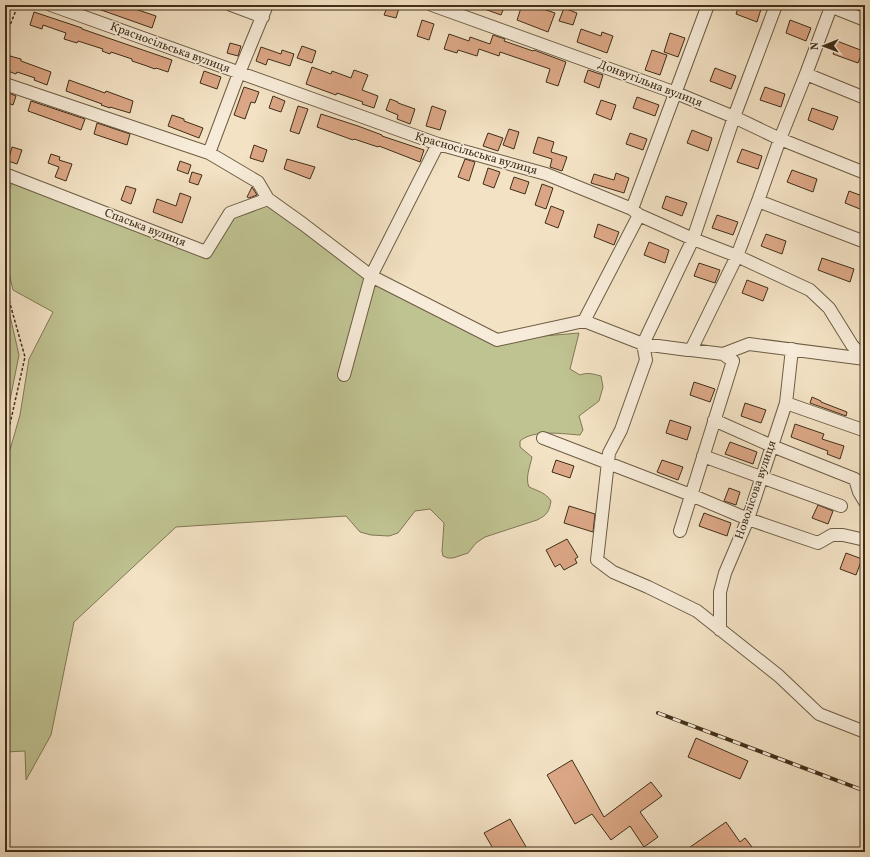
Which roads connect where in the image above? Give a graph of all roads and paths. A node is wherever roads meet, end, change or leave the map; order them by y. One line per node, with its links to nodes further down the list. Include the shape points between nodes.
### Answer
1 (18, 5): 11 (path)
2 (51, 5): 12 (street, Красносільська вулиця)
3 (231, 5): 9 (street)
4 (267, 5): 9 (street)
5 (432, 5): 15 (street, Донвугільна вулиця)
6 (708, 5): 15 (street)
7 (776, 5): 17 (street)
8 (829, 6): 10 (street); 13 (street)
9 (263, 17): 12 (street)
10 (865, 20)
11 (5, 38)
12 (239, 73): 19 (street, Красносільська вулиця); 20 (street)
13 (806, 74): 16 (street); 18 (street)
14 (5, 84): 20 (street)
15 (676, 93): 17 (street, Донвугільна вулиця); 25 (street)
16 (865, 98)
17 (734, 117): 18 (street, Донвугільна вулиця); 26 (street)
18 (780, 139): 21 (street, Донвугільна вулиця); 24 (street)
19 (438, 144): 25 (street, Красносільська вулиця, via 546,174); 29 (street)
20 (209, 153): 23 (street, via 258,182)
21 (865, 173)
22 (5, 174): 23 (street, Спаська вулиця, via 206,252 230,213)
23 (268, 200): 29 (street)
24 (758, 201): 27 (street); 28 (street)
25 (636, 212): 26 (street, Красносільська вулиця); 31 (street)
26 (693, 238): 28 (street, Красносільська вулиця); 32 (street)
27 (865, 242)
28 (738, 256): 34 (street); 36 (street, Красносільська вулиця, via 810,290 829,308 852,345)
29 (372, 276): 31 (street, via 497,340); 37 (street)
30 (5, 286): 42 (path, via 24,357)
31 (584, 321): 32 (street)
32 (643, 344): 34 (street); 52 (street, via 646,360 621,430 609,453 597,560 613,572 697,612)
33 (792, 349): 35 (street, via 749,344); 36 (street); 38 (street, Новолісова вулиця)
34 (691, 350): 35 (street)
35 (723, 354): 39 (street, via 733,360)
36 (865, 359)
37 (344, 375)
38 (786, 403): 40 (street); 43 (street, Новолісова вулиця)
39 (714, 420): 43 (street); 44 (street)
40 (865, 432)
41 (543, 438): 46 (street)
42 (5, 446)
43 (772, 446): 45 (street, Новолісова вулиця); 47 (street, via 855,479)
44 (703, 456): 45 (street); 46 (street)
45 (762, 477): 48 (street); 49 (street, Новолісова вулиця)
46 (691, 495): 49 (street); 50 (street)
47 (865, 502)
48 (841, 506)
49 (748, 519): 51 (street, via 818,543 832,535); 52 (street, Новолісова вулиця, via 725,573 720,592)
50 (680, 531)
51 (865, 540)
52 (720, 630): 53 (street, via 779,676 819,714)
53 (865, 732)

